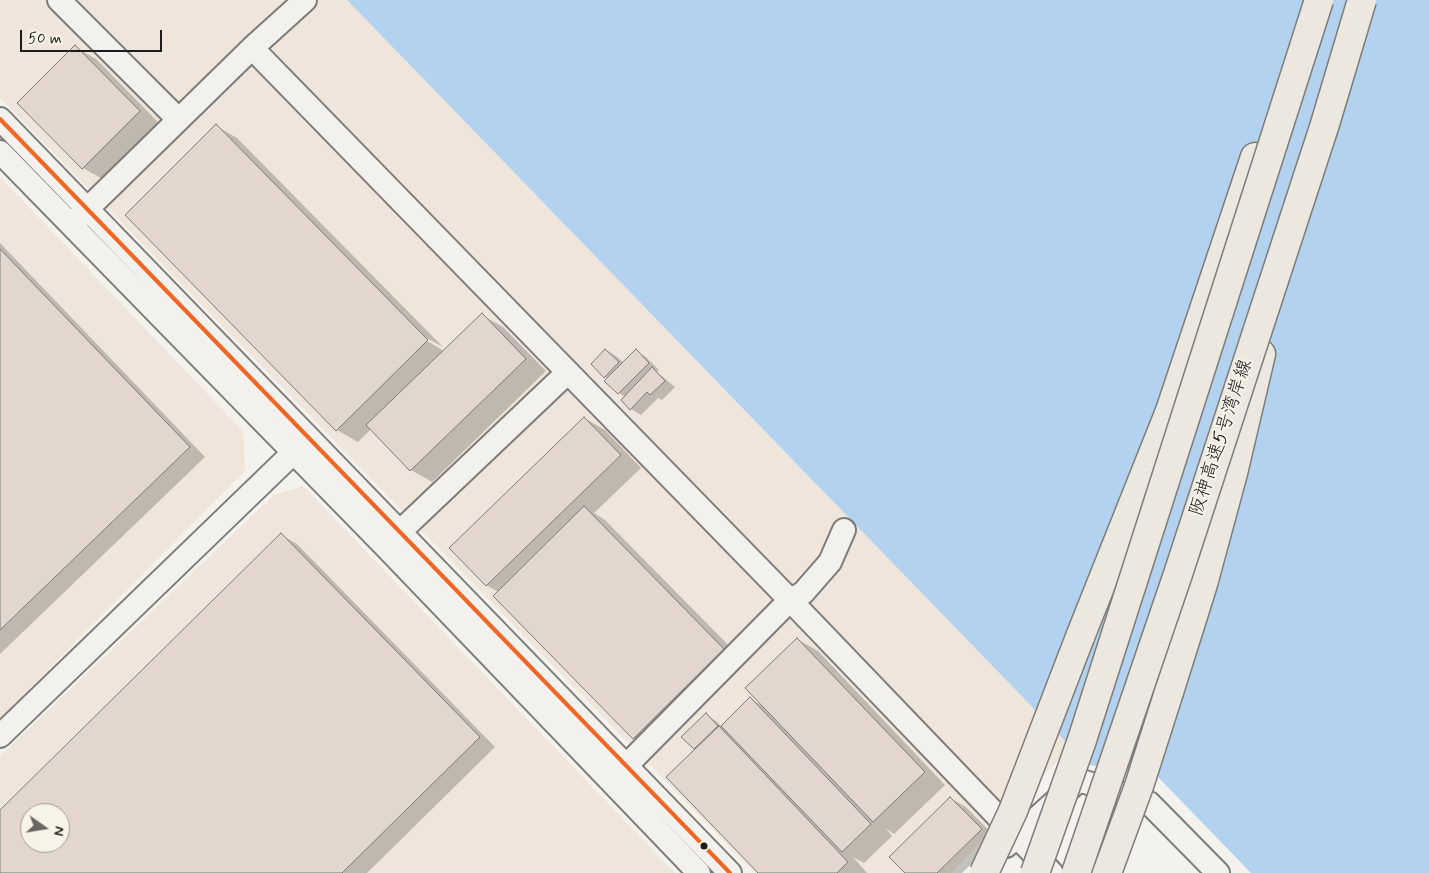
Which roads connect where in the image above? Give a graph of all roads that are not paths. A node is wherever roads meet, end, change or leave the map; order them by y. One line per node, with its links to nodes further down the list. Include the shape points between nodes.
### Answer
1 (60, 0): 7 (street)
2 (305, 0): 6 (street)
3 (1319, 0): 5 (highway, bridge)
4 (1362, 0): 11 (highway, 阪神高速5号湾岸線, bridge)
5 (1308, 33): 25 (highway, bridge, via 1255,156 1170,411 1020,793); 26 (highway, bridge, via 1082,740)
6 (252, 48): 7 (street); 13 (street)
7 (178, 118): 10 (street)
8 (0, 119): 10 (street)
9 (0, 152): 12 (street)
10 (87, 209): 12 (street); 16 (street)
11 (1294, 214): 28 (highway, 阪神高速5号湾岸線, bridge, via 1178,574); 29 (highway, bridge, via 1203,584 1139,786)
12 (71, 225): 14 (street)
13 (567, 373): 16 (street); 17 (street)
14 (293, 453): 16 (street); 18 (street)
15 (844, 530): 17 (street, via 830,562 804,593)
16 (392, 539): 19 (street); 20 (street)
17 (790, 600): 19 (street); 21 (street)
18 (0, 736)
19 (626, 766): 20 (street); 23 (street)
20 (611, 782): 22 (street)
21 (1016, 836): 24 (street); 27 (street); 30 (street, via 1079,780 1150,803)
22 (699, 873)
23 (730, 873)
24 (979, 873)
25 (984, 873)
26 (1035, 873)
27 (1052, 873)
28 (1076, 873)
29 (1107, 873)
30 (1218, 873)

